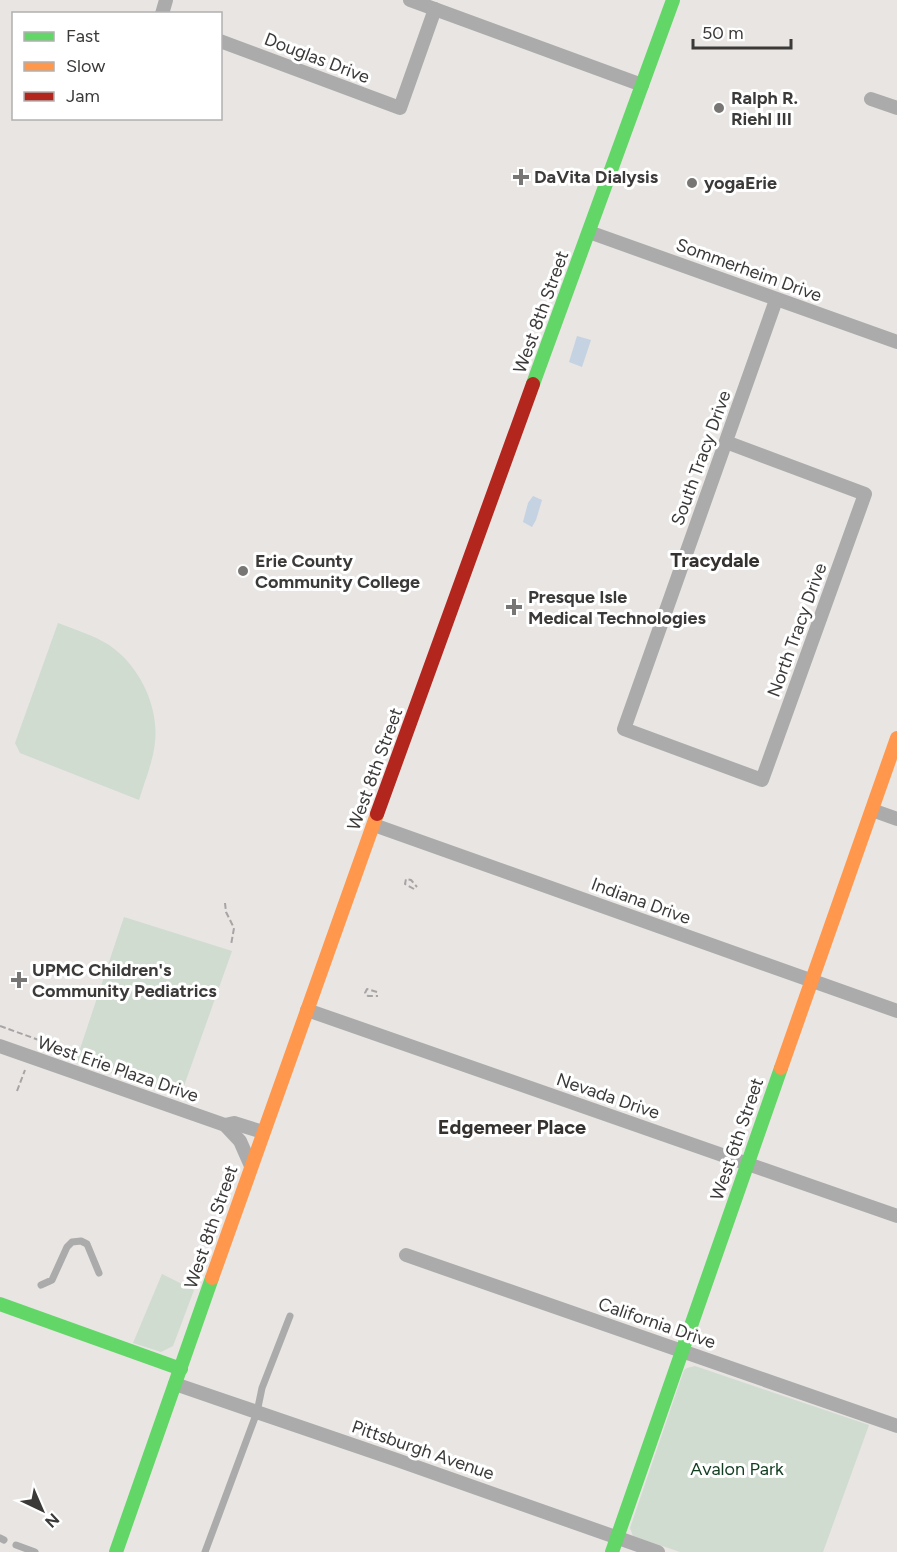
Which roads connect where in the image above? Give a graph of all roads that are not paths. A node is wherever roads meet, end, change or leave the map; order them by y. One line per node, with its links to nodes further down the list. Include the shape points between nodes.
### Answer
1 (410, 0): 3 (street)
2 (672, 0): 5 (main road, West 8th Street)
3 (435, 9): 4 (street, Douglas Drive, via 400,108); 5 (street)
4 (222, 42)
5 (642, 85): 8 (main road, West 8th Street)
6 (871, 99): 7 (street)
7 (897, 108)
8 (589, 232): 9 (street, Sommerheim Drive); 16 (main road, West 8th Street)
9 (776, 300): 10 (street, Sommerheim Drive); 11 (street, South Tracy Drive)
10 (897, 342)
11 (726, 442): 12 (street, South Tracy Drive); 12 (street, North Tracy Drive, via 865,494 762,780)
12 (624, 729)
13 (897, 738): 14 (main road, West 6th Street)
14 (872, 810): 15 (street); 17 (main road, West 6th Street)
15 (897, 819)
16 (374, 825): 17 (street, Indiana Drive); 18 (main road, West 8th Street)
17 (810, 981): 19 (street, Indiana Drive); 23 (main road, West 6th Street)
18 (307, 1010): 22 (main road, West 8th Street); 23 (street, Nevada Drive)
19 (897, 1011)
20 (0, 1046): 21 (street, West Erie Plaza Drive)
21 (225, 1125): 22 (street, West Erie Plaza Drive, via 234,1123); 24 (street, via 240,1141)
22 (263, 1132): 24 (main road, West 8th Street)
23 (747, 1164): 25 (street, Nevada Drive); 31 (main road, West 6th Street)
24 (251, 1166): 32 (main road, West 8th Street)
25 (897, 1216)
26 (406, 1255): 31 (street, California Drive)
27 (99, 1273): 28 (lane, via 87,1244 72,1242 52,1280)
28 (41, 1285)
29 (0, 1304): 32 (main road)
30 (290, 1316): 34 (lane, via 262,1388)
31 (683, 1351): 35 (street, California Drive); 36 (main road, West 6th Street)
32 (181, 1369): 33 (main road, West 8th Street)
33 (176, 1384): 34 (street, Pittsburgh Avenue); 39 (main road, West 8th Street)
34 (257, 1412): 36 (street, Pittsburgh Avenue); 40 (lane)
35 (897, 1426)
36 (617, 1538): 41 (main road, West 6th Street); 42 (street, Pittsburgh Avenue)
37 (16, 1545): 38 (lane)
38 (35, 1552)
39 (116, 1552)
40 (205, 1552)
41 (612, 1552)
42 (658, 1552)

